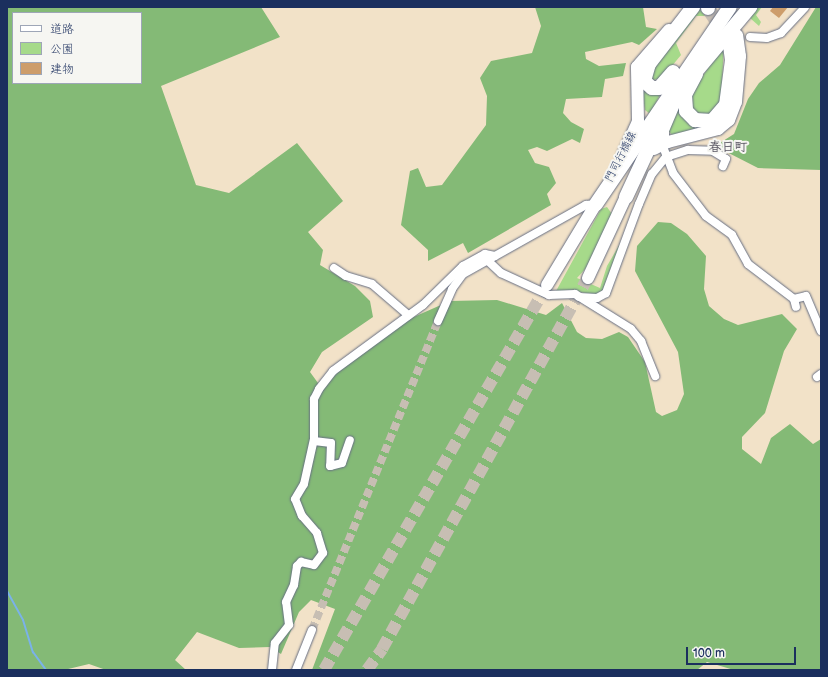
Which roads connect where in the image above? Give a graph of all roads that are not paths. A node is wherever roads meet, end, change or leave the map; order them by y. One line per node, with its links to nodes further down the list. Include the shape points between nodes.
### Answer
1 (685, 7): 12 (main road, 門司行橋線, via 637,67 634,77 640,105 637,125)
2 (693, 7): 3 (highway, via 646,70 644,81 652,88 666,82 691,47)
3 (729, 7): 12 (highway)
4 (750, 7): 7 (highway)
5 (805, 7): 6 (street, via 775,36)
6 (750, 37)
7 (728, 41): 7 (highway, via 684,101 690,116 700,122 712,121 724,110 732,60); 8 (highway); 9 (main road, 門司行橋線, via 740,56 732,115 718,129)
8 (675, 99): 9 (highway, via 662,130); 11 (highway, via 650,142)
9 (664, 150): 10 (street, via 713,151 726,159); 11 (main road, 門司行橋線, via 647,158); 18 (street, via 639,204 606,293 597,298); 21 (street, via 673,173 706,216 739,243 748,264 795,303 806,296)
10 (723, 166)
11 (626, 197): 16 (main road, 門司行橋線)
12 (596, 204): 13 (street, via 586,205); 17 (main road, 門司行橋線)
13 (495, 256): 14 (street); 19 (street, via 486,254 463,266)
14 (487, 260): 18 (street, via 501,273 548,295); 20 (street, via 458,280)
15 (334, 268): 19 (street, via 346,276 372,284)
16 (588, 278)
17 (547, 285)
18 (579, 297): 22 (street, via 631,329 641,341)
19 (408, 315): 24 (street, via 333,371 319,389 314,399)
20 (438, 321)
21 (821, 331)
22 (655, 376)
23 (350, 440): 24 (street, via 342,462 330,466 331,443)
24 (314, 441): 26 (street, via 304,484 295,499 302,516 317,533 323,553 314,565 301,562 298,566 294,585 286,602 289,625 275,643)
25 (312, 630): 27 (street)
26 (272, 670)
27 (296, 670)

